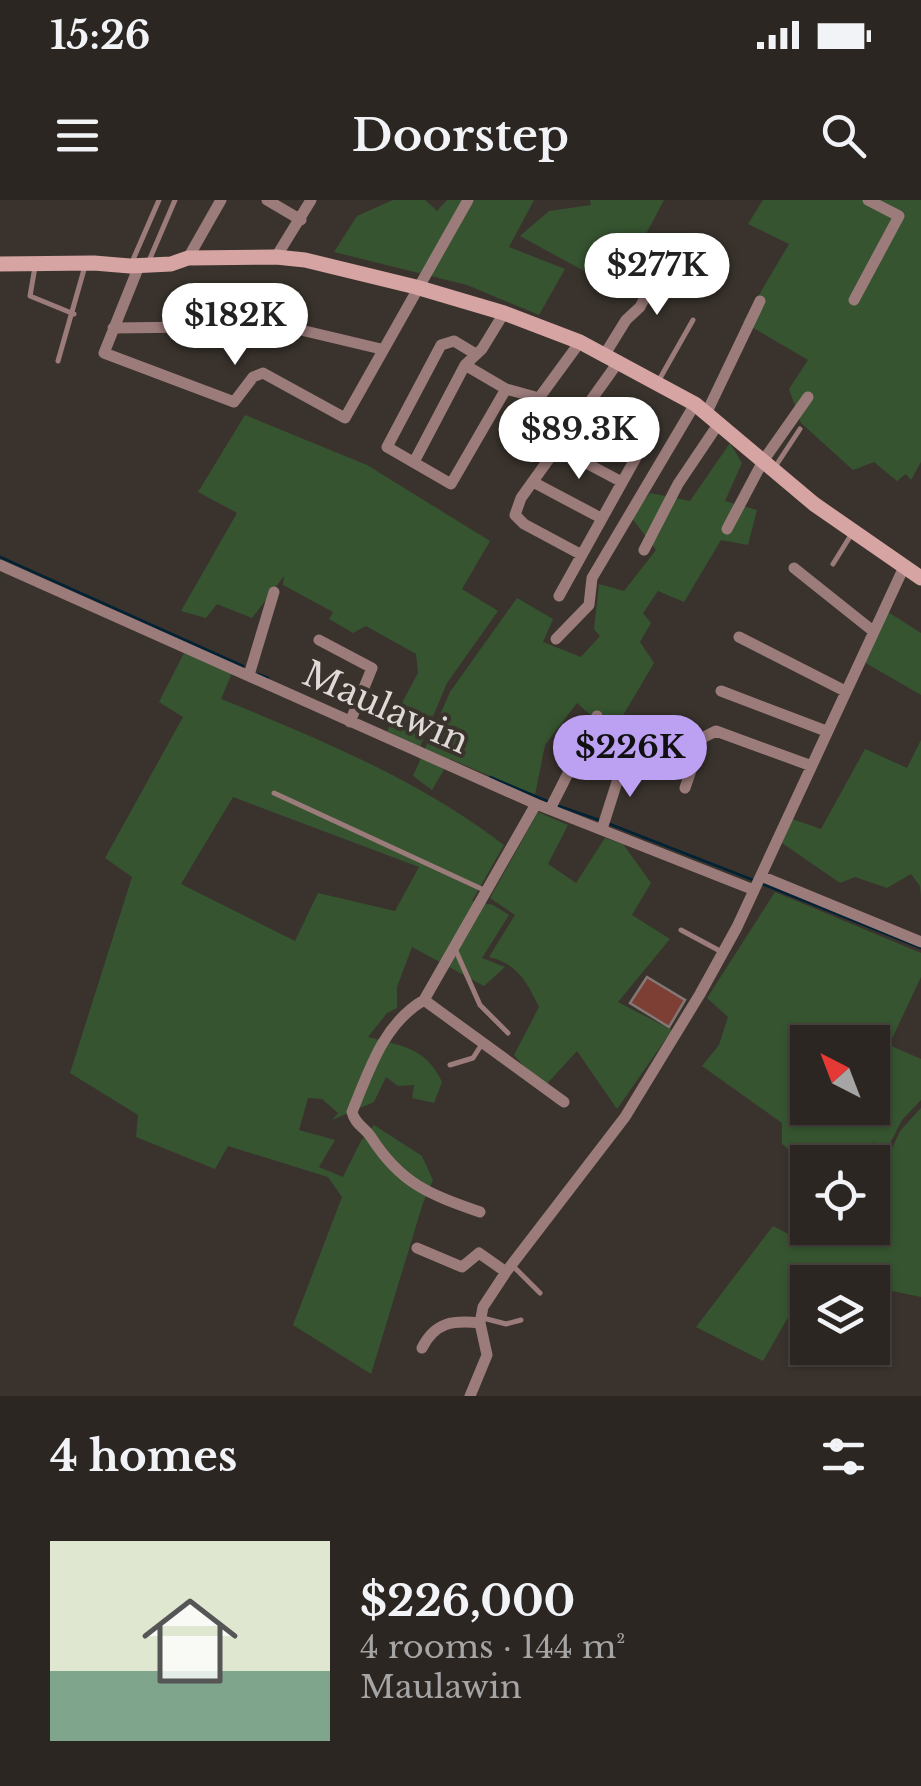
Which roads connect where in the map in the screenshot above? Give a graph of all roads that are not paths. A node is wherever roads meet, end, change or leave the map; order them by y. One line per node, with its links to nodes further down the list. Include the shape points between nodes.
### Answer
1 (159, 200): 15 (lane)
2 (175, 200): 15 (lane)
3 (221, 200): 11 (street)
4 (267, 200): 8 (street)
5 (310, 200): 8 (street)
6 (468, 200): 16 (street)
7 (868, 200): 17 (street, via 898,216)
8 (302, 220): 10 (street)
9 (667, 256): 26 (street, via 626,320)
10 (276, 257): 11 (main road); 16 (main road)
11 (188, 258): 15 (main road)
12 (86, 263): 14 (main road); 15 (main road); 20 (lane)
13 (0, 264): 14 (main road)
14 (36, 264): 20 (lane, via 30,296)
15 (138, 266): 22 (street)
16 (416, 287): 19 (main road); 24 (street)
17 (854, 300)
18 (760, 301): 32 (street)
19 (504, 313): 23 (main road); 25 (street)
20 (74, 314): 27 (lane)
21 (693, 320): 29 (lane)
22 (113, 328): 24 (street, via 284,326); 24 (street, via 104,353 234,402 262,373 345,418)
23 (580, 342): 26 (main road); 30 (street, via 540,398)
24 (381, 349)
25 (474, 353): 28 (street); 36 (street, via 454,341 441,345 387,447)
26 (612, 358): 29 (main road); 33 (street)
27 (58, 361)
28 (465, 365): 30 (street); 36 (street)
29 (658, 382): 32 (main road)
30 (506, 389): 36 (street, via 451,484)
31 (808, 396): 37 (street)
32 (707, 413): 37 (main road); 43 (street); 55 (street, via 592,578 589,605)
33 (583, 414): 35 (street); 38 (street, via 638,447)
34 (800, 429): 37 (lane)
35 (556, 447): 38 (street); 39 (street)
36 (414, 462)
37 (768, 466): 41 (street); 42 (main road)
38 (620, 480): 40 (street)
39 (532, 482): 40 (street); 44 (street, via 518,519)
40 (600, 517): 44 (street)
41 (727, 529)
42 (853, 532): 46 (lane); 47 (main road)
43 (644, 550)
44 (580, 554): 51 (street)
45 (0, 564): 56 (street, Maulawin)
46 (833, 564)
47 (904, 567): 49 (main road); 52 (street)
48 (794, 568): 52 (street)
49 (921, 578)
50 (274, 592): 56 (street)
51 (559, 596)
52 (874, 631): 58 (street)
53 (739, 637): 58 (street)
54 (319, 640): 60 (street, via 372,668)
55 (556, 640)
56 (249, 676): 60 (street, Maulawin)
57 (721, 690): 61 (street)
58 (844, 692): 61 (street)
59 (597, 716): 67 (street)
60 (350, 722): 66 (street, Maulawin)
61 (826, 730): 63 (street)
62 (624, 760): 68 (street)
63 (810, 765): 64 (street, via 716,731 702,738); 69 (street)
64 (685, 788)
65 (274, 793): 71 (lane)
66 (536, 804): 67 (street, Maulawin); 71 (street)
67 (550, 809): 68 (street, Maulawin)
68 (602, 829): 70 (street, Maulawin)
69 (761, 876): 70 (street); 73 (street)
70 (754, 890): 75 (street)
71 (487, 891): 74 (street)
72 (681, 930): 75 (lane)
73 (921, 942)
74 (456, 948): 76 (street); 77 (lane, via 480,1005)
75 (723, 952): 83 (street, via 625,1116)
76 (424, 1000): 78 (street); 81 (street, via 392,1028 370,1067 354,1120 384,1160 414,1185)
77 (508, 1033)
78 (482, 1044): 79 (lane, via 474,1058); 80 (street)
79 (450, 1065)
80 (564, 1102)
81 (480, 1212)
82 (416, 1248): 83 (street, via 462,1267 479,1253)
83 (509, 1268): 84 (lane); 85 (street)
84 (540, 1293)
85 (480, 1320): 86 (lane); 87 (street, via 437,1327); 88 (street, via 487,1354)
86 (521, 1320)
87 (422, 1348)
88 (470, 1396)

